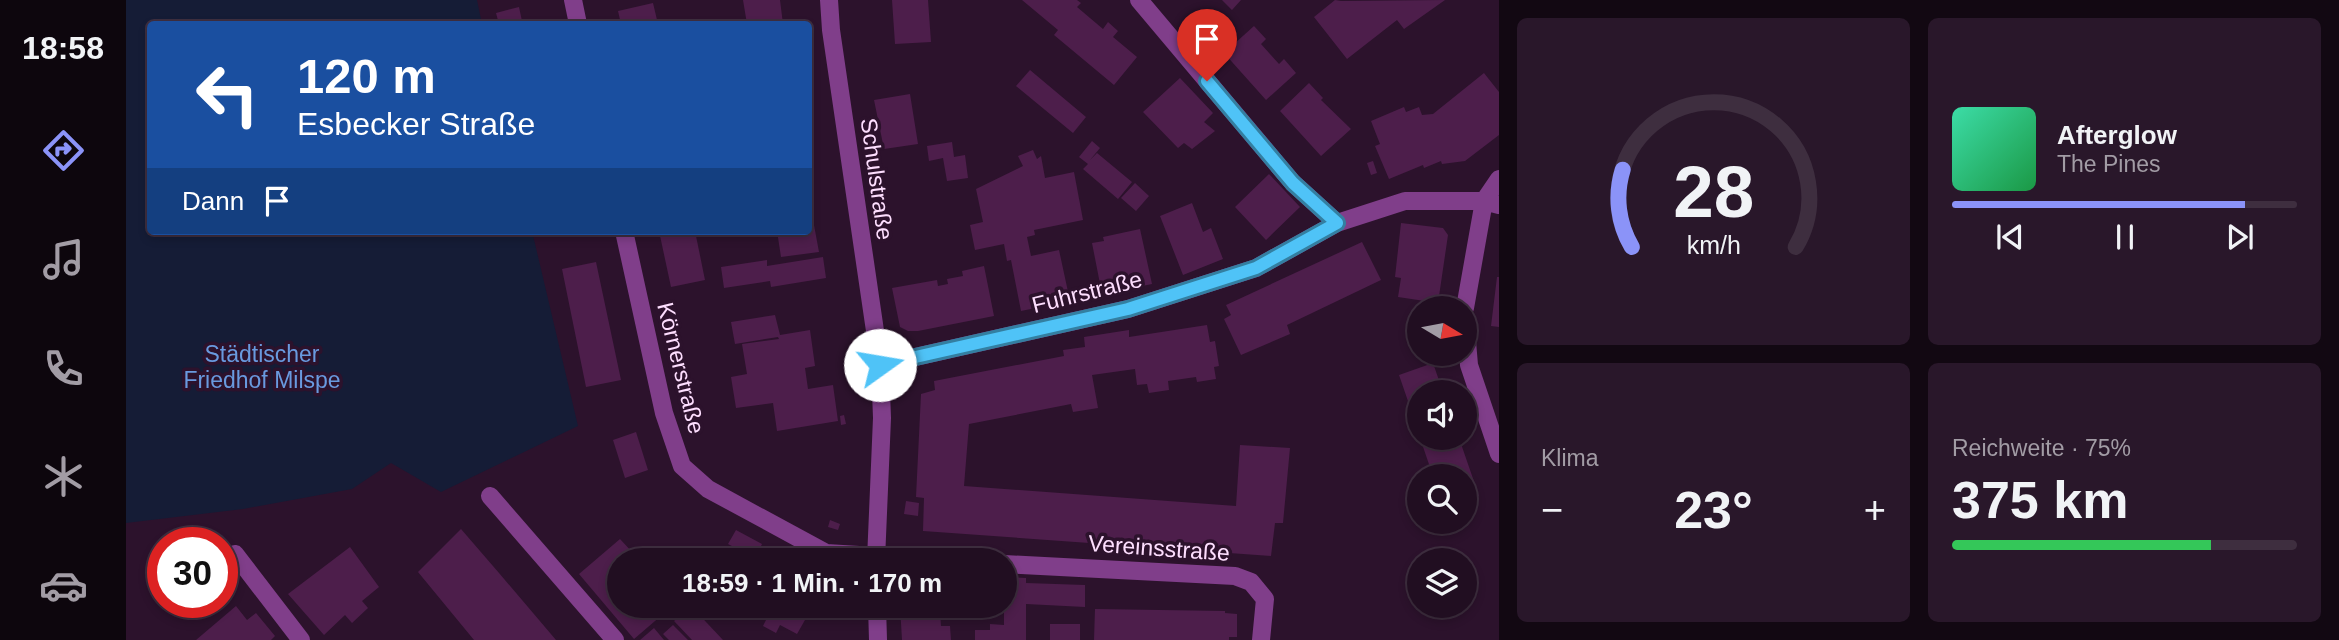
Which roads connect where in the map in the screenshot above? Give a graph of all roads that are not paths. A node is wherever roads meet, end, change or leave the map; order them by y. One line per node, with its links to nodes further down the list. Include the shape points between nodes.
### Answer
1 (573, 0): 4 (street)
2 (829, 0): 10 (street, Schulstraße)
3 (1139, 0): 7 (street, via 1293,183)
4 (577, 21)
5 (1499, 179): 6 (street)
6 (1491, 203): 7 (street, Fuhrstraße, via 1405,201); 9 (street)
7 (1337, 223): 10 (street, Fuhrstraße, via 1256,268 1128,309)
8 (625, 235): 14 (street, Körnerstraße, via 667,422 682,466 708,489)
9 (1468, 296)
10 (880, 365): 15 (street)
11 (1469, 366): 12 (street)
12 (1499, 454)
13 (490, 496): 21 (street)
14 (817, 548)
15 (876, 548)
16 (238, 558): 20 (street)
17 (1017, 565): 19 (street, Vereinsstraße, via 1234,576 1251,582 1265,599)
18 (877, 618): 22 (street)
19 (1262, 638)
20 (301, 640)
21 (615, 640)
22 (878, 640)

